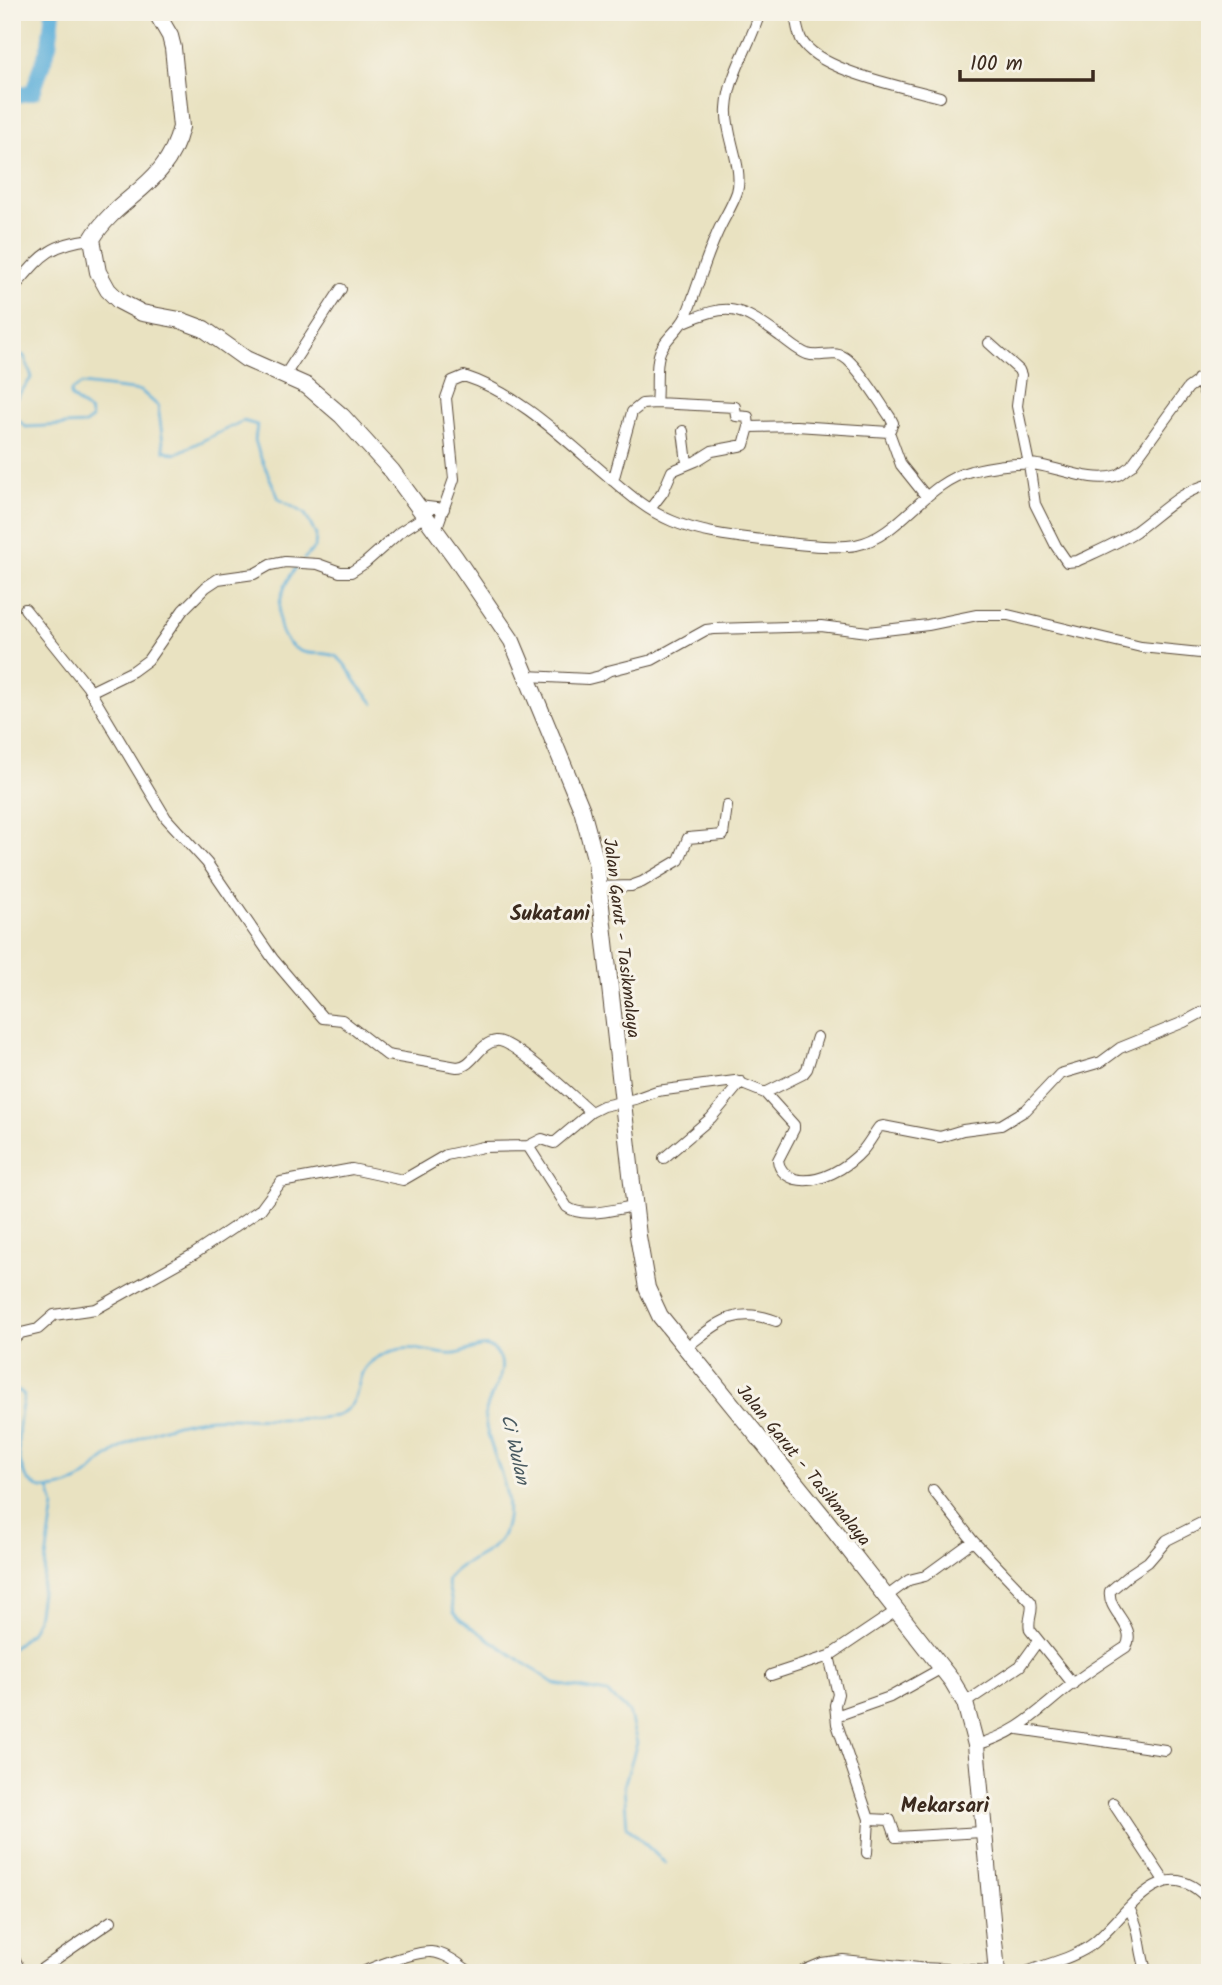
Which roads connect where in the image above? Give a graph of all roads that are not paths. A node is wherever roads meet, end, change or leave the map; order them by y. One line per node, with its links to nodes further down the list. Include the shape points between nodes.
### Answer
1 (156, 12): 5 (main road, via 173,48 178,138 151,181 102,224)
2 (761, 12): 8 (street, via 727,107 737,191)
3 (795, 12): 4 (street, via 800,38 822,59)
4 (940, 97)
5 (92, 239): 7 (street, via 53,249); 11 (main road, Jalan Garut - Tasikmalaya, via 98,272 119,301 142,313 204,329 246,359)
6 (341, 289): 11 (street)
7 (12, 290)
8 (682, 323): 13 (street, via 658,356); 17 (street, via 710,311 734,309 757,319 804,353 846,358 890,416)
9 (989, 343): 19 (street, via 1021,375 1017,406)
10 (1210, 372): 12 (street)
11 (285, 375): 25 (main road, Jalan Garut - Tasikmalaya, via 316,392 342,416)
12 (1198, 379): 14 (street); 19 (street, via 1131,466 1118,475 1075,474)
13 (656, 403): 15 (street, via 734,406 738,418 748,417); 20 (street, via 642,404 632,412)
14 (1210, 405)
15 (748, 427): 17 (street); 18 (street, via 744,445 712,451)
16 (683, 431): 18 (street)
17 (889, 432): 22 (street, via 901,465)
18 (687, 463): 24 (street, via 672,471)
19 (1030, 464): 21 (street, via 1035,503 1067,562 1127,537 1181,496); 22 (street, via 968,472)
20 (613, 481): 23 (street, via 494,387 464,376 452,381 446,398 454,479); 24 (street)
21 (1210, 484)
22 (925, 495): 24 (street, via 886,531 856,545 743,538 672,521)
23 (444, 509): 25 (street); 26 (street)
24 (650, 509)
25 (422, 511): 26 (main road, Jalan Garut - Tasikmalaya); 30 (street, via 351,572 308,562 278,562 254,574 226,576 211,583 183,610 148,660)
26 (436, 530): 29 (main road, Jalan Garut - Tasikmalaya, via 512,641)
27 (25, 609): 30 (street)
28 (1210, 654): 29 (street, via 1140,647 1008,615 977,615 868,632 821,626 706,630 652,660 600,676)
29 (527, 676): 32 (main road, Jalan Garut - Tasikmalaya, via 582,810)
30 (90, 692): 38 (street, via 166,818 207,863 273,959 323,1018 342,1020 387,1055 457,1067 490,1043 505,1042)
31 (727, 806): 32 (street, via 723,835 688,838 675,863 636,885)
32 (598, 887): 37 (main road, Jalan Garut - Tasikmalaya)
33 (1210, 1009): 36 (street, via 1125,1045 1096,1065 1060,1074 1026,1110 1001,1125 940,1137 883,1126 859,1154 816,1180 791,1178 779,1166 795,1127)
34 (817, 1037): 36 (street, via 803,1074)
35 (741, 1082): 36 (street); 37 (street, via 657,1091); 40 (street, via 711,1118)
36 (765, 1093)
37 (624, 1101): 38 (street); 41 (main road, Jalan Garut - Tasikmalaya)
38 (591, 1112): 39 (street, via 557,1141 542,1139)
39 (528, 1146): 41 (street, via 573,1212); 43 (street, via 482,1147 446,1155 400,1181 352,1169 281,1182 261,1209 194,1254 96,1309 54,1315)
40 (664, 1158)
41 (634, 1206): 44 (main road, Jalan Garut - Tasikmalaya, via 651,1299)
42 (776, 1321): 44 (street, via 755,1314 733,1316)
43 (12, 1341)
44 (685, 1348): 48 (main road, Jalan Garut - Tasikmalaya)
45 (933, 1490): 47 (street)
46 (1210, 1521): 54 (street, via 1167,1540 1148,1562 1110,1591 1129,1642)
47 (973, 1541): 48 (street); 50 (street, via 1031,1602 1028,1624)
48 (886, 1597): 49 (main road, Jalan Garut - Tasikmalaya)
49 (897, 1611): 51 (street); 52 (main road, Jalan Garut - Tasikmalaya)
50 (1038, 1641): 54 (street); 55 (street, via 1020,1666)
51 (829, 1656): 53 (street); 56 (street, via 838,1693)
52 (942, 1668): 55 (main road, Jalan Garut - Tasikmalaya); 56 (street, via 890,1697)
53 (771, 1675)
54 (1073, 1684): 57 (street)
55 (965, 1703): 58 (main road, Jalan Garut - Tasikmalaya)
56 (836, 1716): 61 (street)
57 (1018, 1729): 58 (street); 59 (street)
58 (976, 1745): 62 (main road, Jalan Garut - Tasikmalaya)
59 (1165, 1750)
60 (1113, 1802): 64 (street)
61 (869, 1819): 62 (street, via 891,1821 896,1837); 63 (street)
62 (982, 1832): 70 (main road, Jalan Garut - Tasikmalaya)
63 (867, 1853)
64 (1165, 1882): 65 (street, via 1183,1882); 66 (street, via 1146,1890)
65 (1210, 1902)
66 (1129, 1909): 76 (street, via 1083,1951); 77 (street, via 1138,1923)
67 (111, 1921): 72 (street)
68 (12, 1953): 71 (street)
69 (891, 1970): 70 (street); 75 (street, via 843,1960)
70 (997, 1972)
71 (21, 1973)
72 (36, 1973)
73 (361, 1973): 74 (street, via 431,1952 456,1961)
74 (471, 1973)
75 (798, 1973)
76 (1024, 1973)
77 (1147, 1973)

